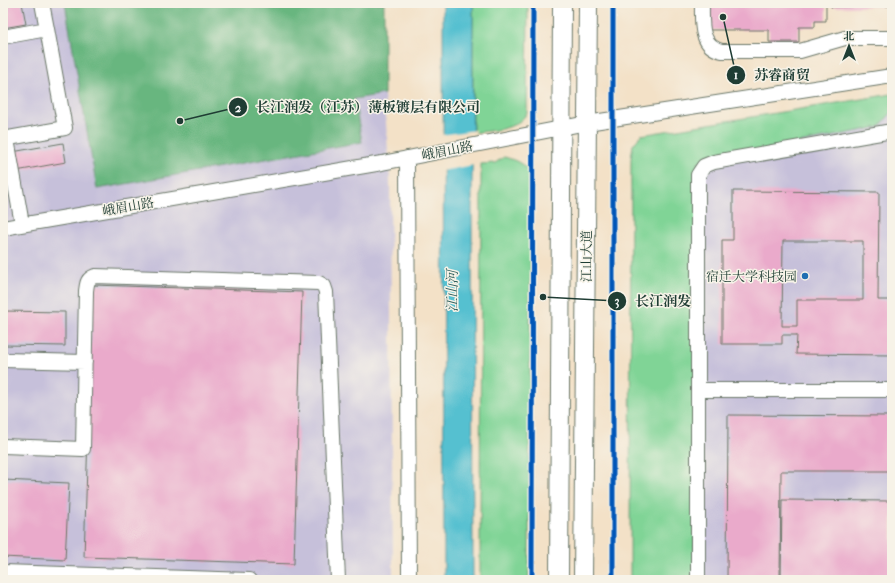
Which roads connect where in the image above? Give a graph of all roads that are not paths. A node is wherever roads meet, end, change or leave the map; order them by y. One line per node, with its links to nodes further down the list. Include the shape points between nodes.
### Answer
1 (42, 3): 5 (street)
2 (562, 3): 11 (main road, 江山大道)
3 (588, 3): 10 (main road, 江山大道)
4 (702, 3): 7 (street, via 704,36 711,47 722,51 800,51 845,38)
5 (47, 29): 6 (street); 14 (street, via 65,128)
6 (3, 37)
7 (892, 38)
8 (892, 76): 10 (street, 峨眉山路)
9 (892, 121): 12 (street)
10 (587, 123): 11 (street, 峨眉山路); 28 (main road, 江山大道)
11 (561, 128): 15 (street, 峨眉山路); 27 (main road, 江山大道)
12 (892, 131): 13 (street); 20 (street, via 714,162 704,166 698,175)
13 (892, 137)
14 (5, 139): 16 (street)
15 (407, 158): 16 (street, 峨眉山路); 26 (street)
16 (22, 224): 17 (street, 峨眉山路)
17 (3, 228)
18 (3, 360): 19 (street)
19 (85, 362): 22 (street, via 83,449); 25 (street, via 87,283 95,276 312,282 324,286)
20 (698, 390): 21 (street); 29 (street)
21 (892, 390)
22 (3, 446)
23 (3, 572): 24 (street)
24 (249, 580)
25 (338, 580)
26 (409, 580)
27 (559, 580)
28 (583, 580)
29 (698, 580)

